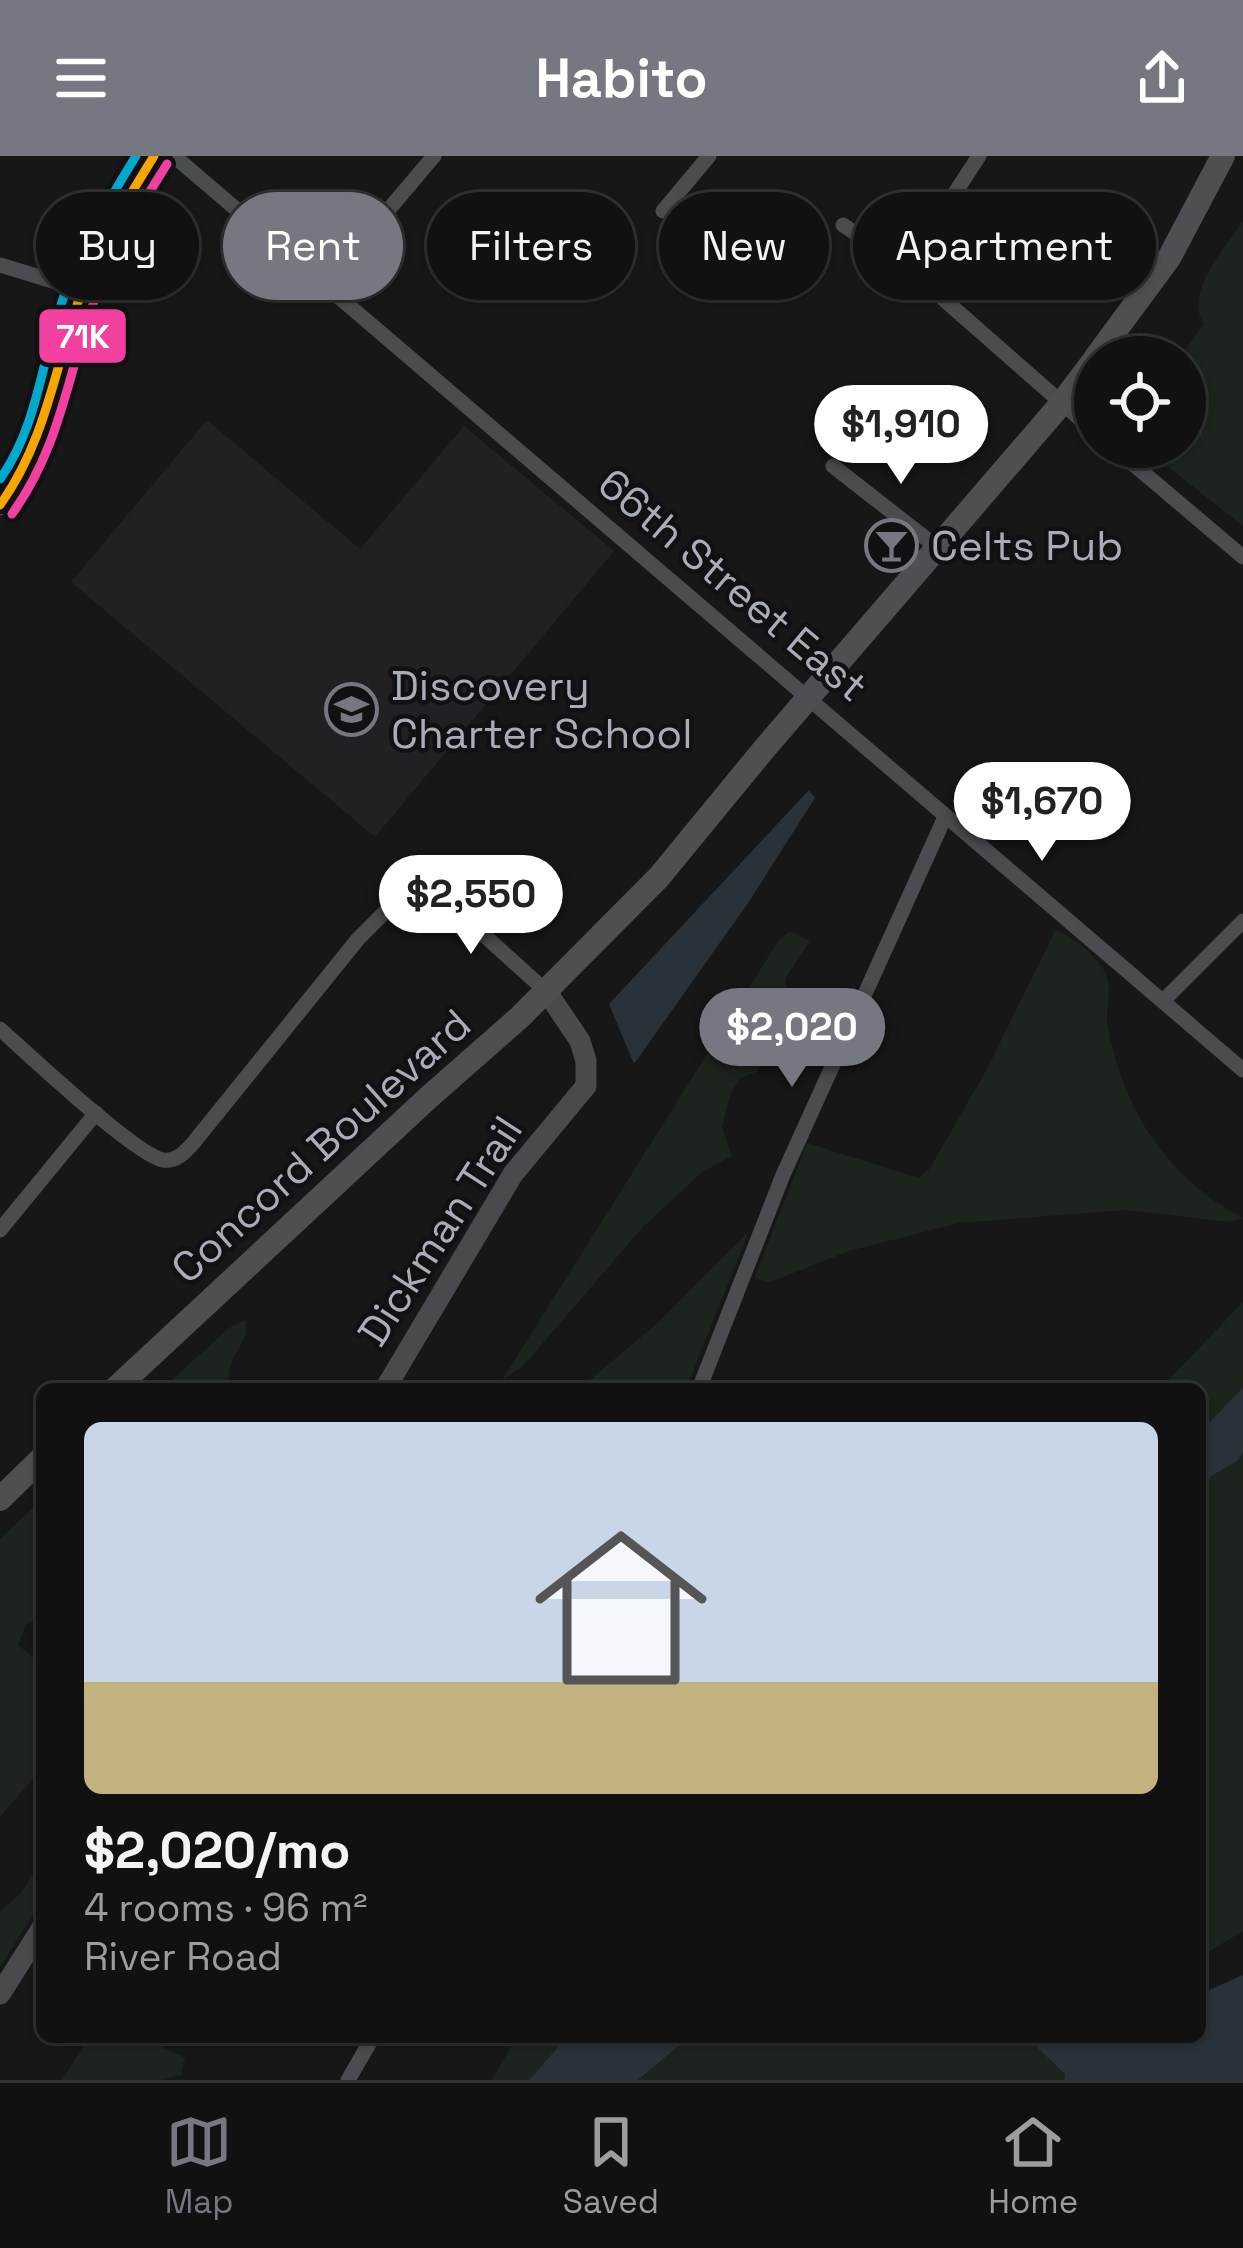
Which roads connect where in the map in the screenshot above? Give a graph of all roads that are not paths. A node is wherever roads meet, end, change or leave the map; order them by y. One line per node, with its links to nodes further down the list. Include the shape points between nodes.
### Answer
1 (154, 156): 7 (street)
2 (174, 156): 11 (street, 66th Street East)
3 (434, 156): 10 (street)
4 (710, 156): 8 (street)
5 (979, 156): 9 (street)
6 (1223, 156): 19 (main road, Concord Boulevard, via 1169,259)
7 (132, 192)
8 (679, 192)
9 (956, 192)
10 (403, 193)
11 (223, 198)
12 (843, 225): 13 (street)
13 (853, 232)
14 (0, 265): 15 (street)
15 (36, 276)
16 (79, 300): 25 (street, via 49,417)
17 (343, 300): 28 (street, 66th Street East)
18 (944, 300): 21 (street)
19 (1112, 336)
20 (1074, 387): 21 (main road, Concord Boulevard)
21 (1061, 404): 22 (street); 26 (main road, Concord Boulevard)
22 (1074, 415)
23 (833, 466): 26 (street)
24 (1138, 468): 27 (street)
25 (0, 505)
26 (938, 548): 28 (main road, Concord Boulevard)
27 (1243, 557)
28 (808, 697): 29 (street, 66th Street East); 31 (main road, Concord Boulevard, via 659,878)
29 (945, 817): 32 (street, 66th Street East); 39 (street, via 782,1175)
30 (1243, 921): 32 (street)
31 (548, 992): 35 (street, via 454,908 420,889 358,939 180,1157 149,1154); 37 (main road, Concord Boulevard); 38 (street, Dickman Trail, via 580,1041 586,1086 513,1174)
32 (1164, 1000): 34 (street, 66th Street East)
33 (0, 1030): 35 (street)
34 (1243, 1070)
35 (95, 1113): 36 (street)
36 (0, 1230)
37 (122, 1383)
38 (389, 1383)
39 (701, 1383)
40 (36, 1465): 41 (main road)
41 (0, 1499)
42 (36, 1937): 43 (street)
43 (0, 1994)
44 (370, 2043): 45 (street)
45 (348, 2080)

